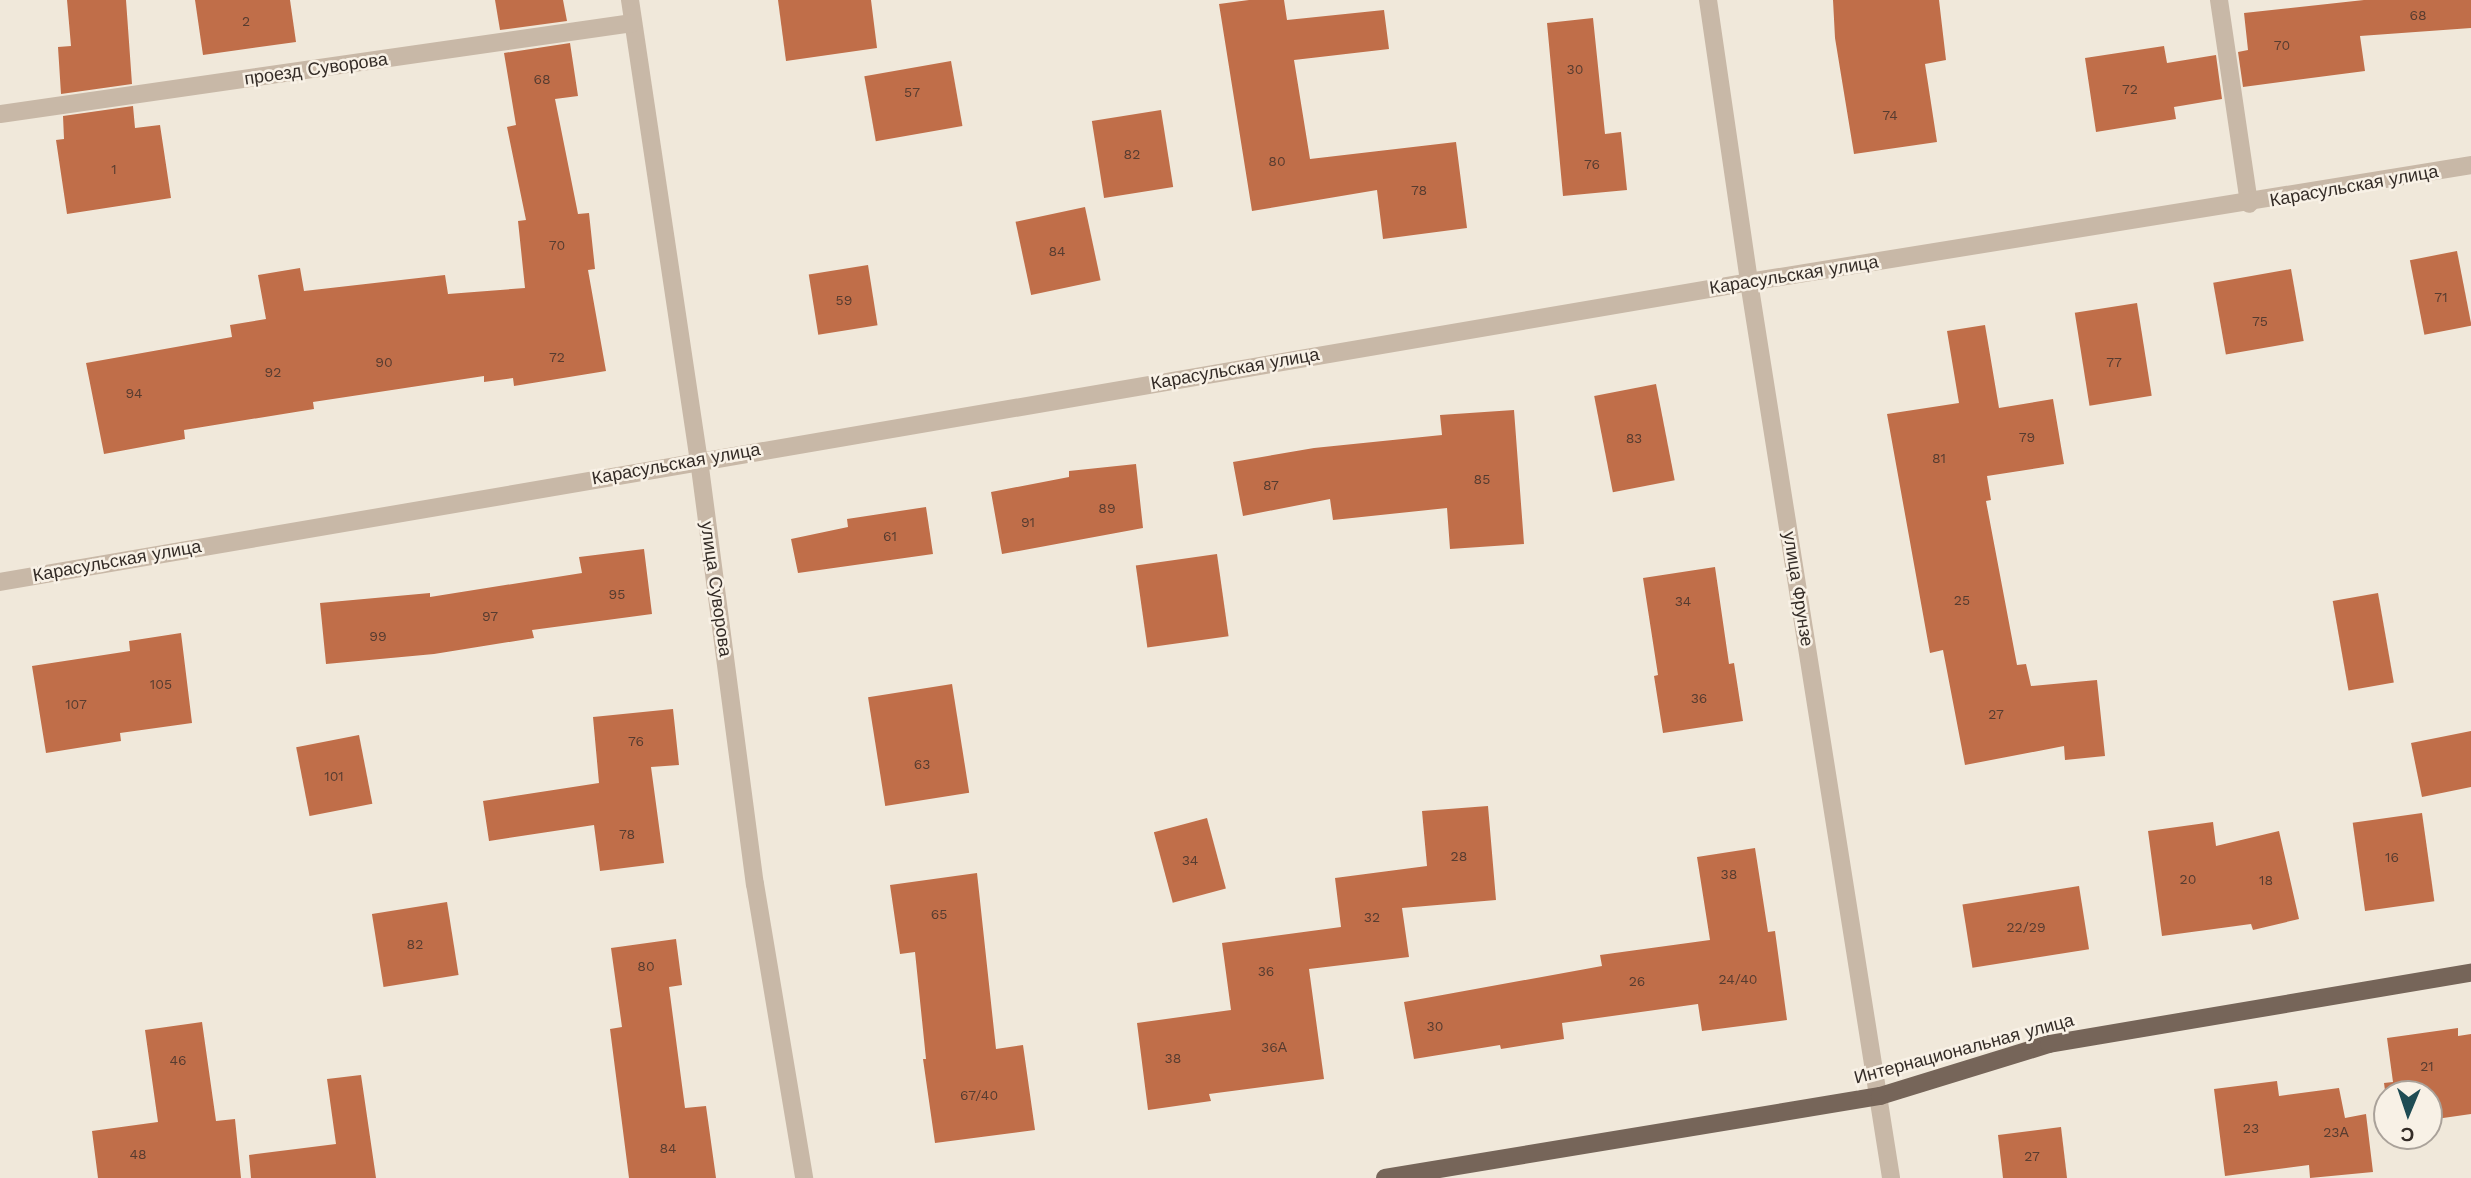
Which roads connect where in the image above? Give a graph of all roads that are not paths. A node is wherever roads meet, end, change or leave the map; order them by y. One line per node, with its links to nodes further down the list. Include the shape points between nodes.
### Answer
1 (629, 0): 4 (street, улица Суворова)
2 (1708, 0): 8 (street, улица Фрунзе)
3 (2219, 0): 7 (street)
4 (632, 23): 5 (street, проезд Суворова); 9 (street, улица Суворова)
5 (0, 114)
6 (2471, 166): 7 (street, Карасульская улица)
7 (2249, 204): 8 (street, Карасульская улица)
8 (1749, 282): 9 (street, Карасульская улица); 12 (street, улица Фрунзе)
9 (699, 460): 10 (street, Карасульская улица); 13 (street, улица Суворова, via 755,884)
10 (0, 582)
11 (2471, 972): 12 (main road, Интернациональная улица, via 2049,1044)
12 (1880, 1096): 14 (main road, Интернациональная улица); 15 (street, улица Фрунзе)
13 (804, 1178)
14 (1385, 1178)
15 (1891, 1178)

